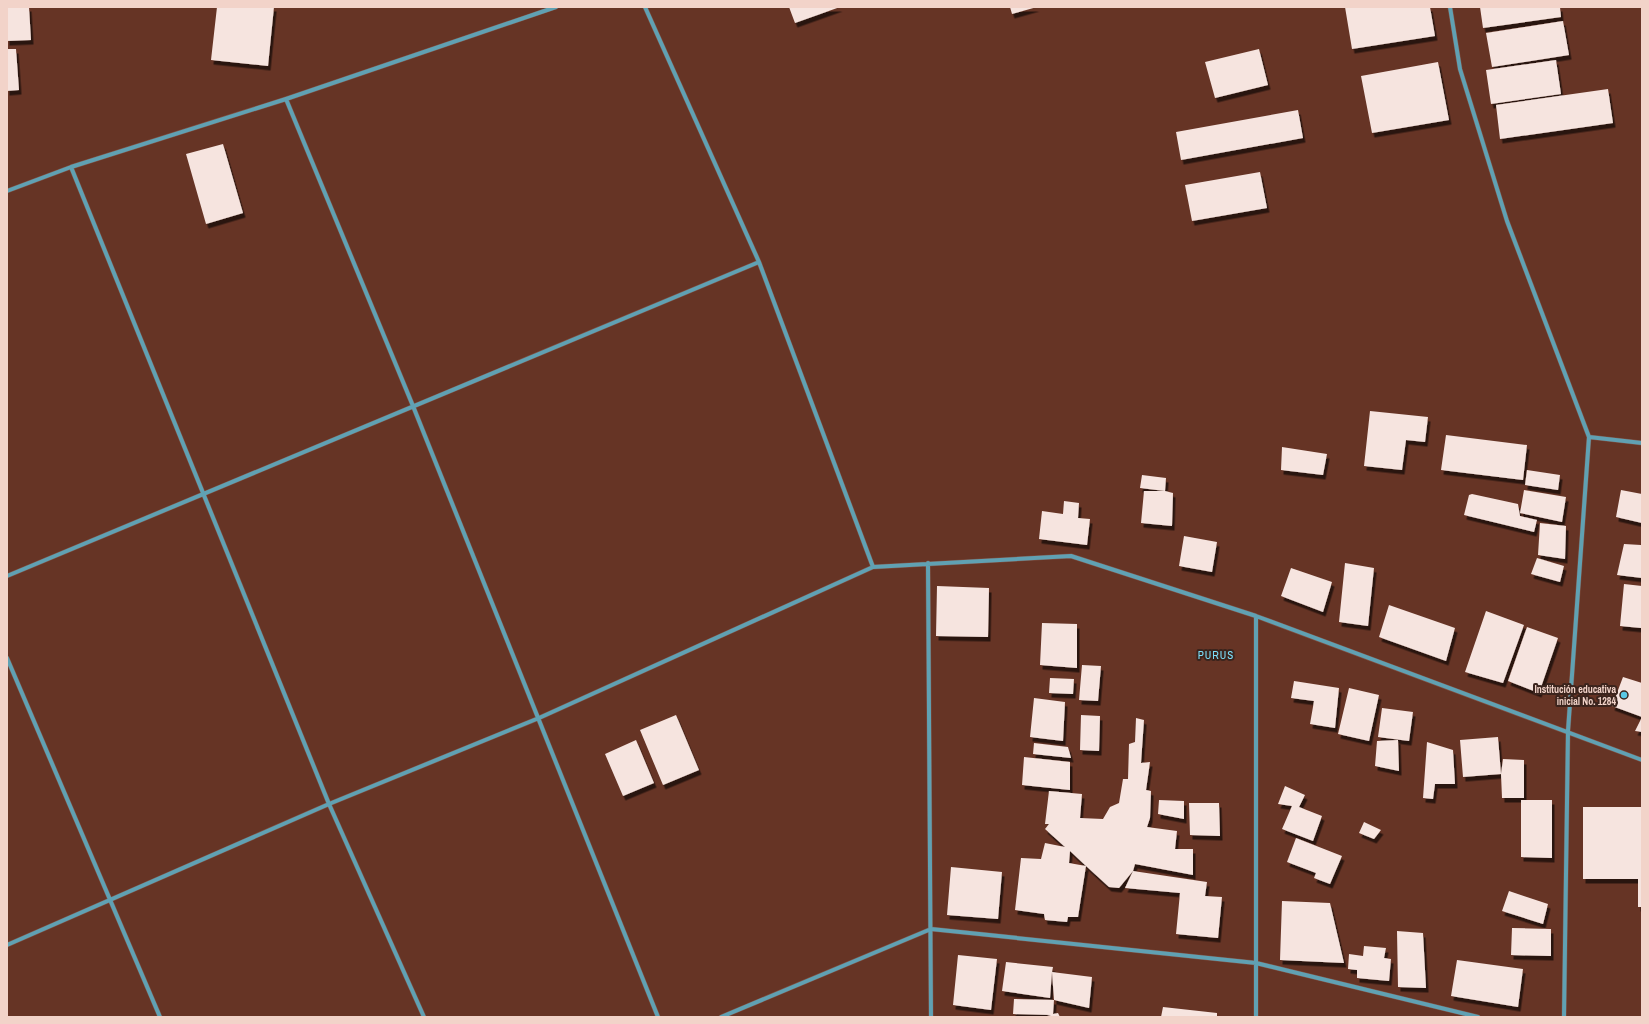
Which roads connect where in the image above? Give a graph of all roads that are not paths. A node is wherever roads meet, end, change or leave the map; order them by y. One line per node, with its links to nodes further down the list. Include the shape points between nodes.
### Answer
1 (556, 7): 4 (street)
2 (645, 7): 7 (street)
3 (1450, 7): 9 (street, via 1460,69 1507,221)
4 (286, 99): 5 (street); 8 (street)
5 (71, 167): 6 (street); 11 (street)
6 (7, 191)
7 (759, 262): 8 (street); 13 (street)
8 (413, 406): 11 (street); 17 (street)
9 (1589, 437): 10 (street); 18 (street)
10 (1642, 442)
11 (204, 494): 14 (street); 20 (street)
12 (928, 563): 13 (street); 15 (street, via 1071,556); 22 (street)
13 (873, 567): 17 (street)
14 (7, 576)
15 (1256, 616): 18 (street); 24 (street)
16 (7, 658): 21 (street)
17 (539, 718): 20 (street); 27 (street)
18 (1568, 731): 19 (street); 32 (street)
19 (1642, 760)
20 (330, 804): 21 (street); 26 (street)
21 (111, 900): 23 (street); 25 (street)
22 (931, 929): 24 (street); 28 (street); 29 (street)
23 (7, 945)
24 (1256, 963): 30 (street); 31 (street)
25 (160, 1017)
26 (424, 1017)
27 (658, 1017)
28 (721, 1017)
29 (931, 1017)
30 (1256, 1017)
31 (1478, 1017)
32 (1564, 1017)

